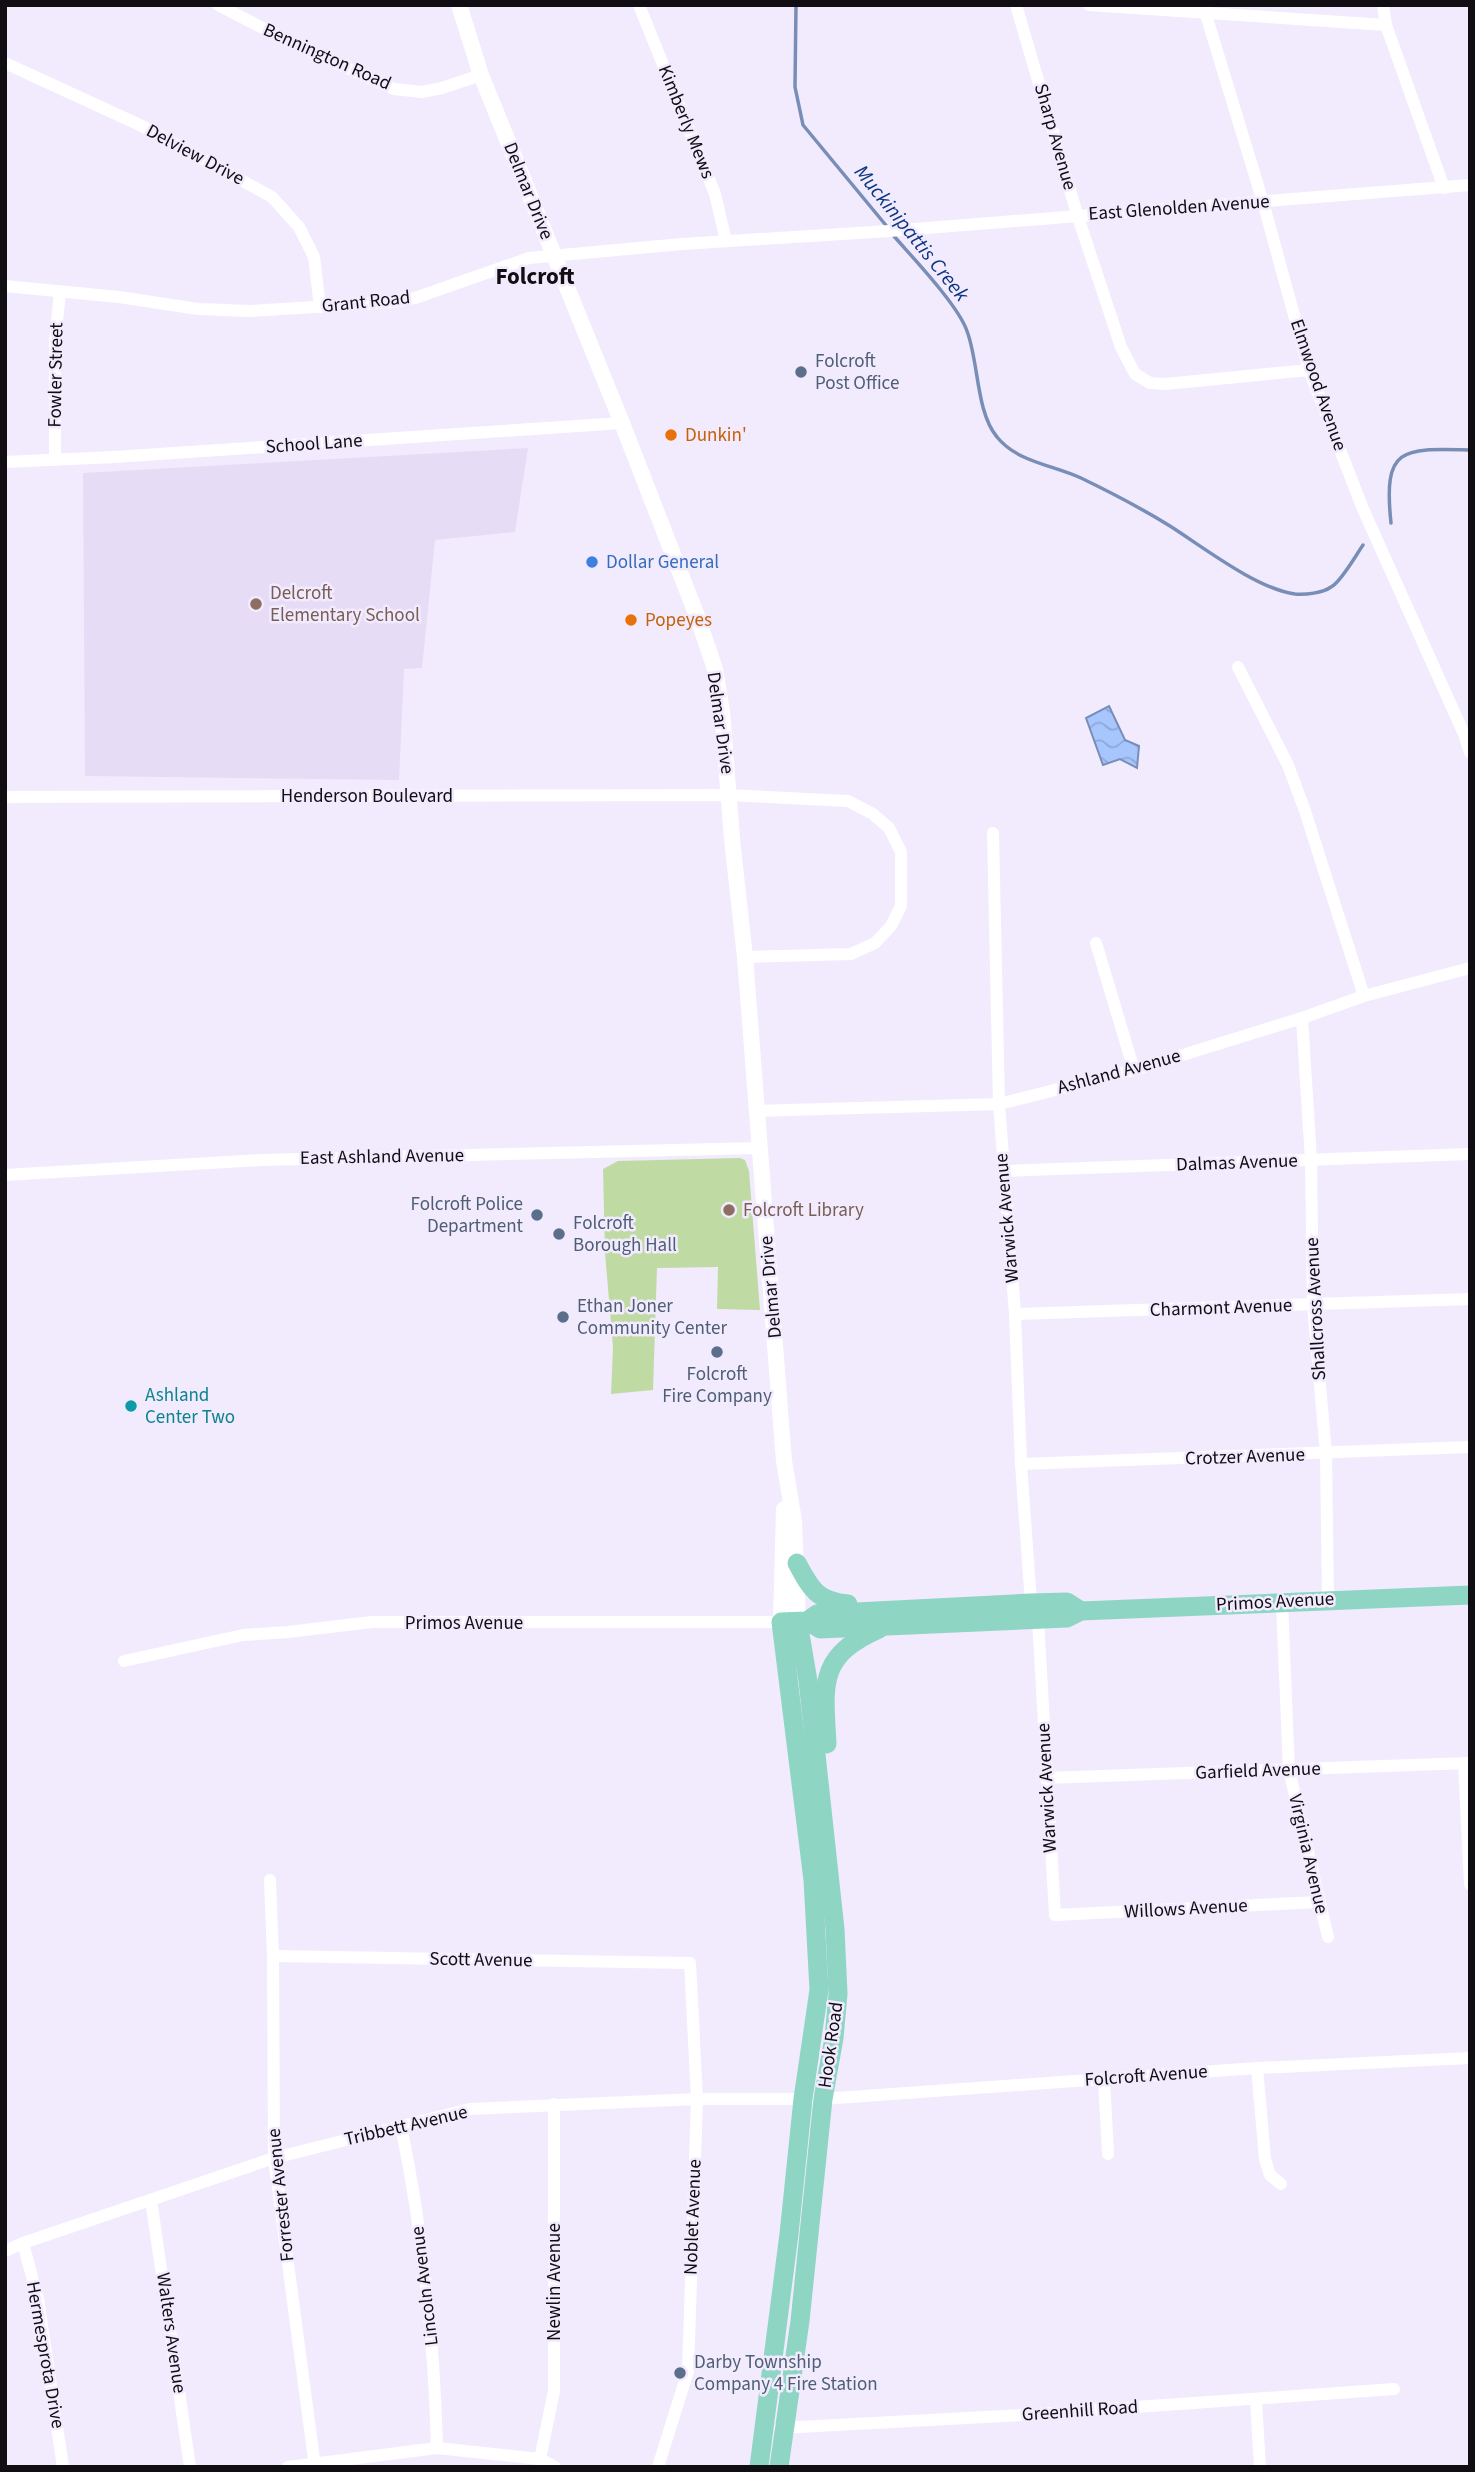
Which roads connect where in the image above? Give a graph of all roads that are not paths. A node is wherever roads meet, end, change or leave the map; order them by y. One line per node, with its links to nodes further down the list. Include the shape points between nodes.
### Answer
1 (218, 5): 10 (street, Bennington Road, via 394,89 422,92)
2 (459, 5): 10 (street, Delmar Drive)
3 (639, 5): 16 (street, Kimberly Mews, via 715,194)
4 (1016, 5): 14 (street, Sharp Avenue)
5 (1089, 5): 7 (street)
6 (1383, 5): 8 (street)
7 (1203, 10): 8 (street); 13 (street, Elmwood Avenue)
8 (1386, 25): 12 (street)
9 (5, 63): 20 (street, Delview Drive, via 142,126 272,197 299,227 314,257)
10 (481, 75): 17 (street, Delmar Drive)
11 (1470, 186): 12 (street, East Glenolden Avenue)
12 (1444, 188): 13 (street, East Glenolden Avenue)
13 (1263, 202): 14 (street, East Glenolden Avenue); 21 (street, Elmwood Avenue)
14 (1077, 214): 15 (street, East Glenolden Avenue); 21 (street, Sharp Avenue, via 1121,347 1135,374 1150,383 1165,384)
15 (889, 231): 16 (street, Grant Road)
16 (726, 241): 17 (street, Grant Road)
17 (554, 256): 20 (street, Grant Road, via 529,258 415,298); 22 (street, Delmar Drive)
18 (5, 286): 19 (street, Grant Road)
19 (60, 291): 20 (street, Grant Road, via 198,309 250,312); 23 (street, Fowler Street)
20 (320, 307)
21 (1309, 370): 26 (street, Elmwood Avenue, via 1363,509)
22 (622, 424): 23 (street, School Lane); 27 (street, Delmar Drive, via 715,669)
23 (55, 460): 24 (street, School Lane)
24 (5, 462)
25 (1238, 667): 33 (street, via 1288,765)
26 (1470, 751)
27 (729, 795): 28 (street, Henderson Boulevard); 31 (street, Delmar Drive); 31 (street, Henderson Boulevard, via 848,802 889,828 901,852 901,906 875,943 851,954)
28 (5, 797)
29 (993, 833): 36 (street, Warwick Avenue)
30 (1096, 943): 35 (street)
31 (745, 957): 37 (street, Delmar Drive)
32 (1470, 968): 33 (street, Ashland Avenue)
33 (1364, 996): 34 (street, Ashland Avenue)
34 (1302, 1018): 35 (street, Ashland Avenue); 40 (street, Shallcross Avenue)
35 (1134, 1070): 36 (street, Ashland Avenue)
36 (999, 1104): 37 (street, Ashland Avenue); 41 (street, Warwick Avenue)
37 (756, 1111): 38 (street, Delmar Drive)
38 (759, 1148): 42 (street, East Ashland Avenue, via 262,1160); 49 (street, Delmar Drive)
39 (1470, 1154): 40 (street, Dalmas Avenue)
40 (1311, 1160): 41 (street, Dalmas Avenue); 44 (street, Shallcross Avenue)
41 (1003, 1171): 45 (street, Warwick Avenue)
42 (5, 1175)
43 (1470, 1298): 44 (street, Charmont Avenue)
44 (1313, 1305): 45 (street, Charmont Avenue); 47 (street, Shallcross Avenue)
45 (1015, 1314): 48 (street, Warwick Avenue)
46 (1470, 1447): 47 (street, Crotzer Avenue)
47 (1326, 1454): 48 (street, Crotzer Avenue); 52 (street, Shallcross Avenue)
48 (1021, 1464): 54 (street, Warwick Avenue)
49 (786, 1485): 50 (street, Delmar Drive); 56 (street, Delmar Drive)
50 (797, 1563): 55 (main road, via 808,1585 824,1600); 56 (street, Delmar Drive)
51 (1470, 1595): 52 (main road, Primos Avenue)
52 (1328, 1599): 53 (main road, Primos Avenue)
53 (1282, 1603): 54 (main road, Primos Avenue, via 1081,1611 1067,1602); 59 (street, Virginia Avenue)
54 (1035, 1611): 55 (main road, Primos Avenue); 60 (street, Warwick Avenue)
55 (888, 1617): 56 (main road, Primos Avenue, via 817,1614); 61 (main road, via 843,1650 827,1677)
56 (795, 1622): 57 (street, Primos Avenue, via 372,1622 243,1634); 61 (main road, Hook Road, via 808,1681); 73 (main road, Hook Road, via 819,1971 817,2016)
57 (124, 1661)
58 (1467, 1763): 59 (street, Garfield Avenue); 63 (street)
59 (1289, 1770): 60 (street, Garfield Avenue); 64 (street, Virginia Avenue)
60 (1046, 1778): 65 (street, Warwick Avenue)
61 (822, 1804): 74 (main road, Hook Road, via 838,1971 837,2016)
62 (270, 1880): 67 (street, Forrester Avenue)
63 (1470, 1884)
64 (1318, 1902): 65 (street, Willows Avenue); 66 (street, Virginia Avenue)
65 (1055, 1915)
66 (1328, 1937)
67 (273, 1956): 68 (street, Scott Avenue); 78 (street, Forrester Avenue)
68 (690, 1963): 72 (street, Noblet Avenue)
69 (1470, 2058): 70 (street, Folcroft Avenue)
70 (1257, 2068): 71 (street, Folcroft Avenue); 79 (street, via 1265,2160 1270,2175)
71 (1104, 2080): 74 (street, Folcroft Avenue); 77 (street)
72 (697, 2099): 73 (street, Tribbett Avenue); 75 (street, Tribbett Avenue); 94 (street, Noblet Avenue, via 688,2371)
73 (803, 2099): 74 (street, Tribbett Avenue); 86 (main road, Hook Road)
74 (823, 2099): 85 (main road, Hook Road)
75 (554, 2104): 76 (street, Tribbett Avenue, via 470,2109); 88 (street, Newlin Avenue, via 554,2391)
76 (401, 2126): 78 (street, Tribbett Avenue); 87 (street, Lincoln Avenue, via 435,2375)
77 (1108, 2154)
78 (274, 2158): 80 (street, Tribbett Avenue); 89 (street, Forrester Avenue)
79 (1281, 2184)
80 (151, 2200): 81 (street, Tribbett Avenue); 91 (street, Walters Avenue)
81 (23, 2243): 82 (street, Tribbett Avenue); 90 (street, Hermesprota Drive, via 38,2299)
82 (5, 2251)
83 (1394, 2389): 84 (street, Greenhill Road)
84 (1256, 2400): 85 (street, Greenhill Road); 97 (street)
85 (786, 2428): 86 (street, Greenhill Road); 96 (main road, Hook Road)
86 (765, 2429): 95 (main road, Hook Road)
87 (437, 2448): 88 (street); 89 (street)
88 (540, 2459): 93 (street)
89 (314, 2465): 92 (street)
90 (63, 2467)
91 (190, 2467)
92 (288, 2467)
93 (555, 2467)
94 (658, 2467)
95 (759, 2467)
96 (779, 2467)
97 (1260, 2467)

